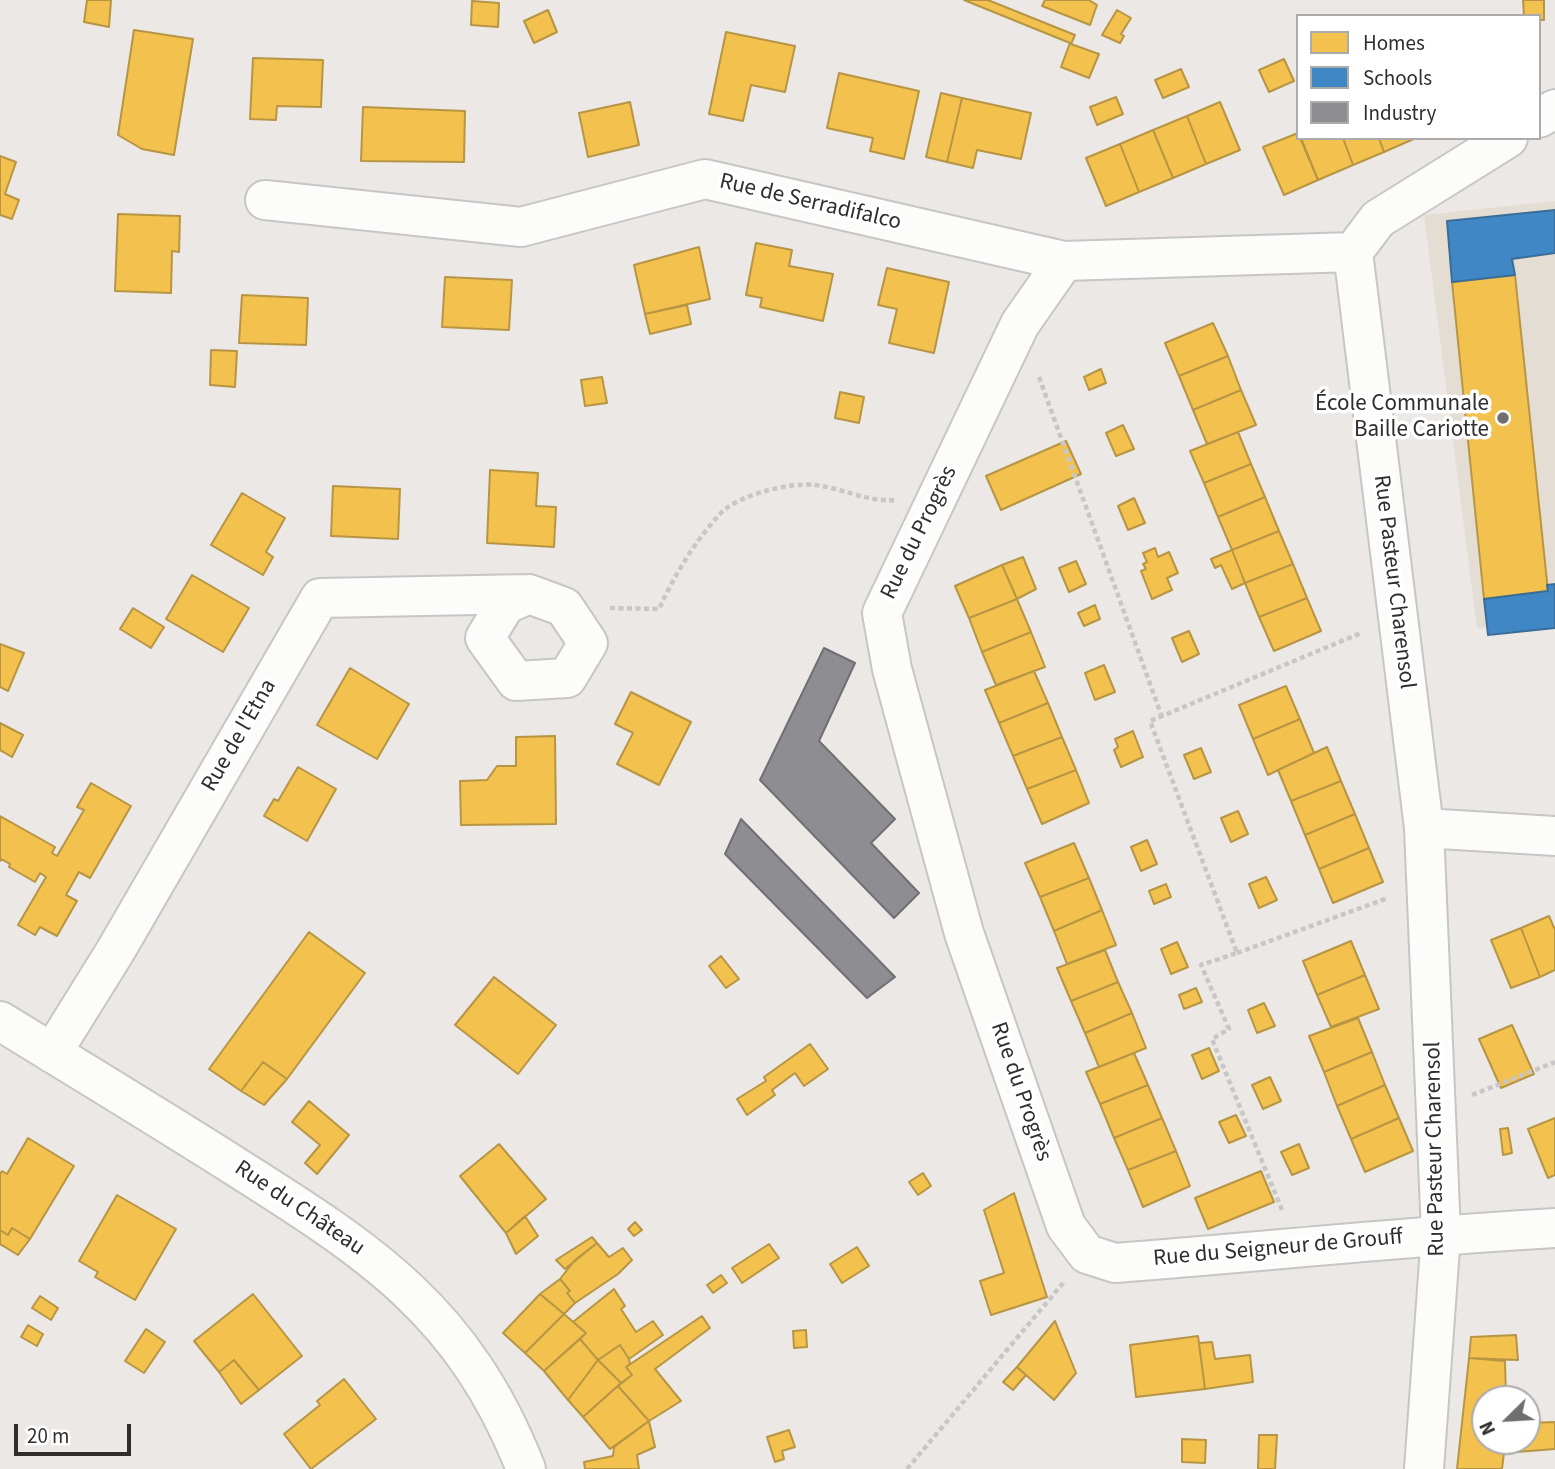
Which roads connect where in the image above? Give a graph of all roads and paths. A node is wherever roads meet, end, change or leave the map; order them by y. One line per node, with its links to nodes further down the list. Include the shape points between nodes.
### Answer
1 (1505, 140): 3 (street, via 1378,219)
2 (265, 200): 4 (street, Rue de Serradifalco, via 521,226 705,179)
3 (1353, 252): 4 (street); 9 (street, Rue Pasteur Charensol)
4 (1064, 261): 5 (street, Rue du Progrès)
5 (1020, 324): 6 (street, Rue du Progrès); 10 (path)
6 (937, 499): 8 (path, via 880,501 812,485 767,491 721,512 670,585 659,609); 22 (street, Rue du Progrès, via 882,613 892,669 964,933 1066,1226)
7 (529, 594): 8 (street, Rue de l'Etna); 8 (street, via 505,605 485,638 516,681 567,678 588,643); 16 (street, Rue de l'Etna, via 320,598)
8 (564, 607)
9 (1397, 618): 10 (path); 11 (street, Rue Pasteur Charensol)
10 (1162, 717): 14 (path, via 1150,721)
11 (1424, 828): 12 (street); 13 (street, Rue Pasteur Charensol)
12 (1555, 836)
13 (1427, 884): 14 (path); 18 (street, Rue Pasteur Charensol)
14 (1237, 953): 21 (path, via 1200,965 1229,1029 1212,1039)
15 (0, 1021): 16 (street, Rue du Château)
16 (52, 1053): 23 (street, Rue du Château, via 328,1226 395,1276 472,1363 505,1419)
17 (1555, 1062): 18 (path)
18 (1436, 1110): 20 (street, Rue Pasteur Charensol)
19 (1555, 1228): 20 (street, Rue du Seigneur de Grouff)
20 (1441, 1234): 21 (street, Rue du Seigneur de Grouff); 25 (street, Rue Pasteur Charensol)
21 (1298, 1250): 22 (street, Rue du Seigneur de Grouff, via 1115,1263)
22 (1087, 1254): 24 (path)
23 (526, 1469)
24 (907, 1469)
25 (1424, 1469)

